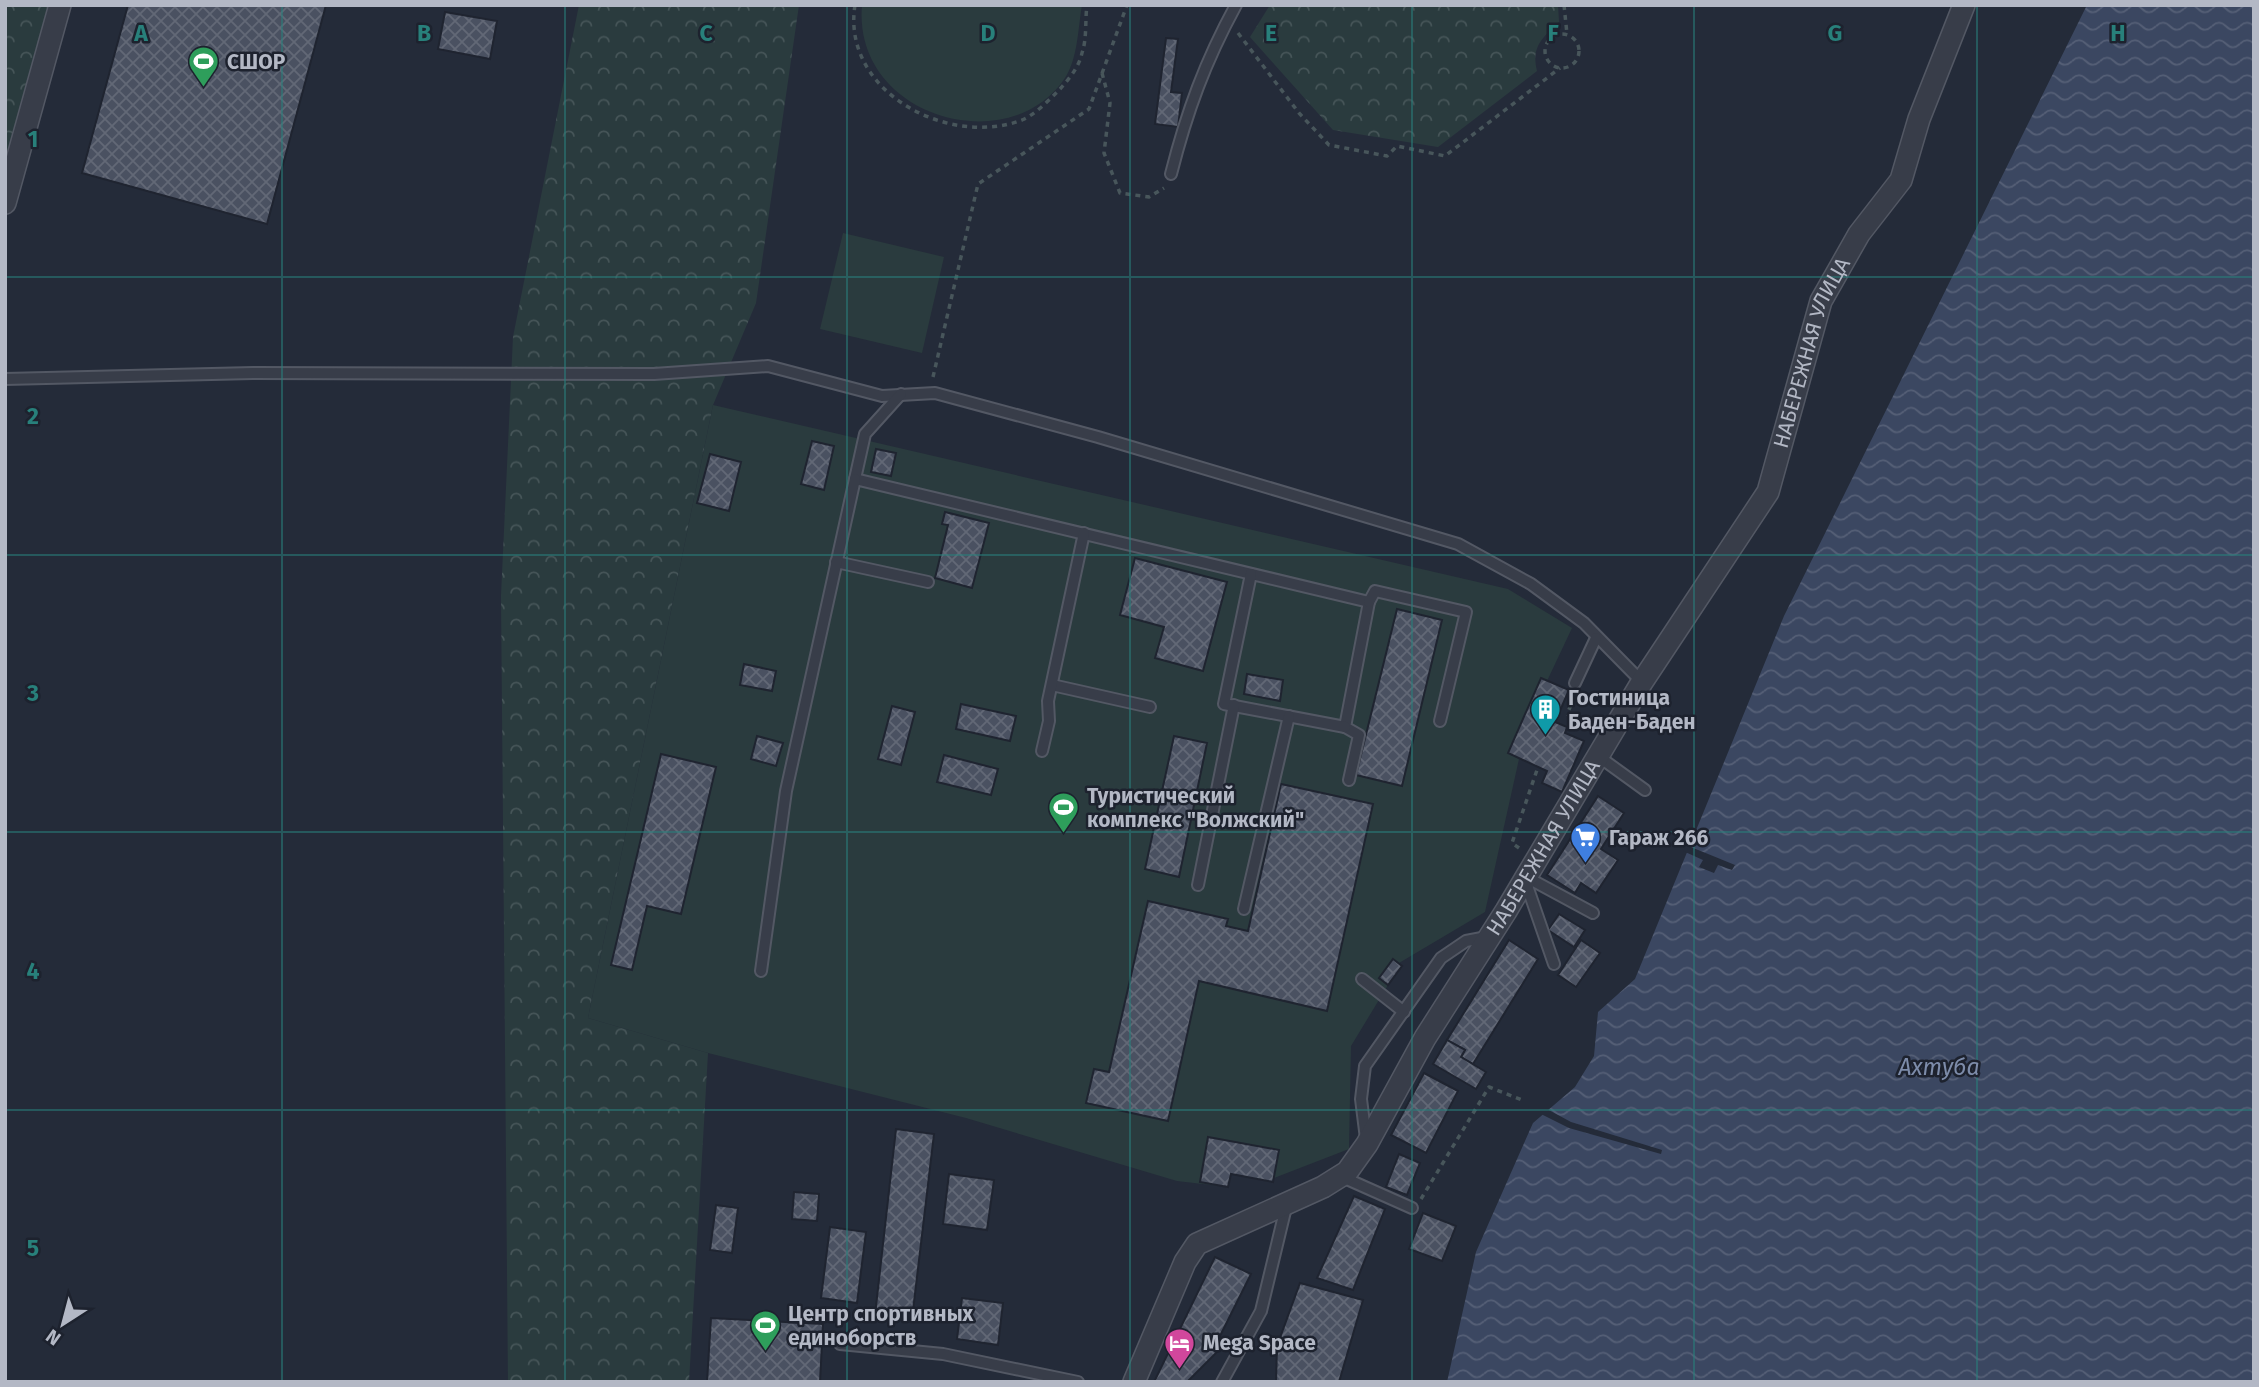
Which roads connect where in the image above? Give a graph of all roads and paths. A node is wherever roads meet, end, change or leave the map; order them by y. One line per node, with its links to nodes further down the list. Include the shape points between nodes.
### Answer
1 (60, 5): 13 (street)
2 (855, 5): 3 (path, via 852,22 858,45 867,68 886,94 948,124 978,125 1025,119 1071,77 1082,53)
3 (1087, 5)
4 (1127, 5): 11 (path)
5 (1221, 5): 8 (lane)
6 (1564, 5): 9 (path)
7 (1964, 5): 24 (street, НАБЕРЕЖНАЯ УЛИЦА, via 1919,119 1901,180 1859,234 1821,301 1768,492)
8 (1232, 13): 10 (path, via 1299,113 1329,145 1387,156 1397,146 1445,156); 12 (lane, via 1208,58)
9 (1567, 35): 10 (path, via 1576,41 1579,52 1571,66); 10 (path, via 1556,35 1545,48 1547,59)
10 (1560, 68)
11 (1102, 71): 12 (path, via 1111,103 1104,153 1120,193 1149,197 1166,187); 15 (path, via 1088,109 978,184)
12 (1171, 174)
13 (5, 203)
14 (5, 379): 16 (lane, via 253,373 654,374 768,366 882,396)
15 (929, 393): 16 (lane); 23 (lane, via 1014,413 1458,544 1531,584 1584,623)
16 (901, 394): 17 (lane, via 865,434)
17 (855, 479): 18 (lane); 19 (lane)
18 (1084, 533): 20 (lane); 26 (lane)
19 (836, 562): 21 (lane); 44 (lane, via 786,791)
20 (1251, 574): 22 (lane); 27 (lane, via 1224,704)
21 (928, 582)
22 (1369, 602): 30 (lane, via 1375,591 1466,612); 31 (lane)
23 (1596, 638): 24 (lane); 25 (lane)
24 (1642, 682): 32 (street, НАБЕРЕЖНАЯ УЛИЦА)
25 (1575, 683): 32 (path, via 1579,686 1567,714)
26 (1052, 684): 28 (lane); 33 (lane)
27 (1234, 705): 29 (lane); 39 (lane)
28 (1150, 707)
29 (1290, 716): 31 (lane); 40 (lane)
30 (1440, 721)
31 (1345, 727): 36 (lane, via 1359,736)
32 (1610, 736): 34 (street, НАБЕРЕЖНАЯ УЛИЦА)
33 (1042, 751)
34 (1598, 756): 37 (lane); 38 (street, НАБЕРЕЖНАЯ УЛИЦА)
35 (1538, 767): 38 (path, via 1512,843)
36 (1349, 780)
37 (1645, 790)
38 (1529, 872): 41 (lane); 42 (street, НАБЕРЕЖНАЯ УЛИЦА); 43 (lane)
39 (1198, 885)
40 (1244, 909)
41 (1592, 913)
42 (1490, 936): 46 (lane, via 1466,941 1441,958); 48 (street, НАБЕРЕЖНАЯ УЛИЦА, via 1425,1038)
43 (1554, 964)
44 (761, 971)
45 (1362, 979): 46 (lane)
46 (1404, 1012): 48 (lane, via 1365,1066 1361,1099)
47 (1522, 1100): 51 (path, via 1489,1087 1427,1193)
48 (1367, 1144): 49 (street, НАБЕРЕЖНАЯ УЛИЦА)
49 (1340, 1177): 50 (street, НАБЕРЕЖНАЯ УЛИЦА); 51 (lane)
50 (1287, 1203): 54 (street, НАБЕРЕЖНАЯ УЛИЦА, via 1197,1244); 55 (lane, via 1261,1311)
51 (1412, 1208)
52 (840, 1344): 53 (lane, via 943,1354)
53 (1078, 1382)
54 (1134, 1382)
55 (1222, 1382)

